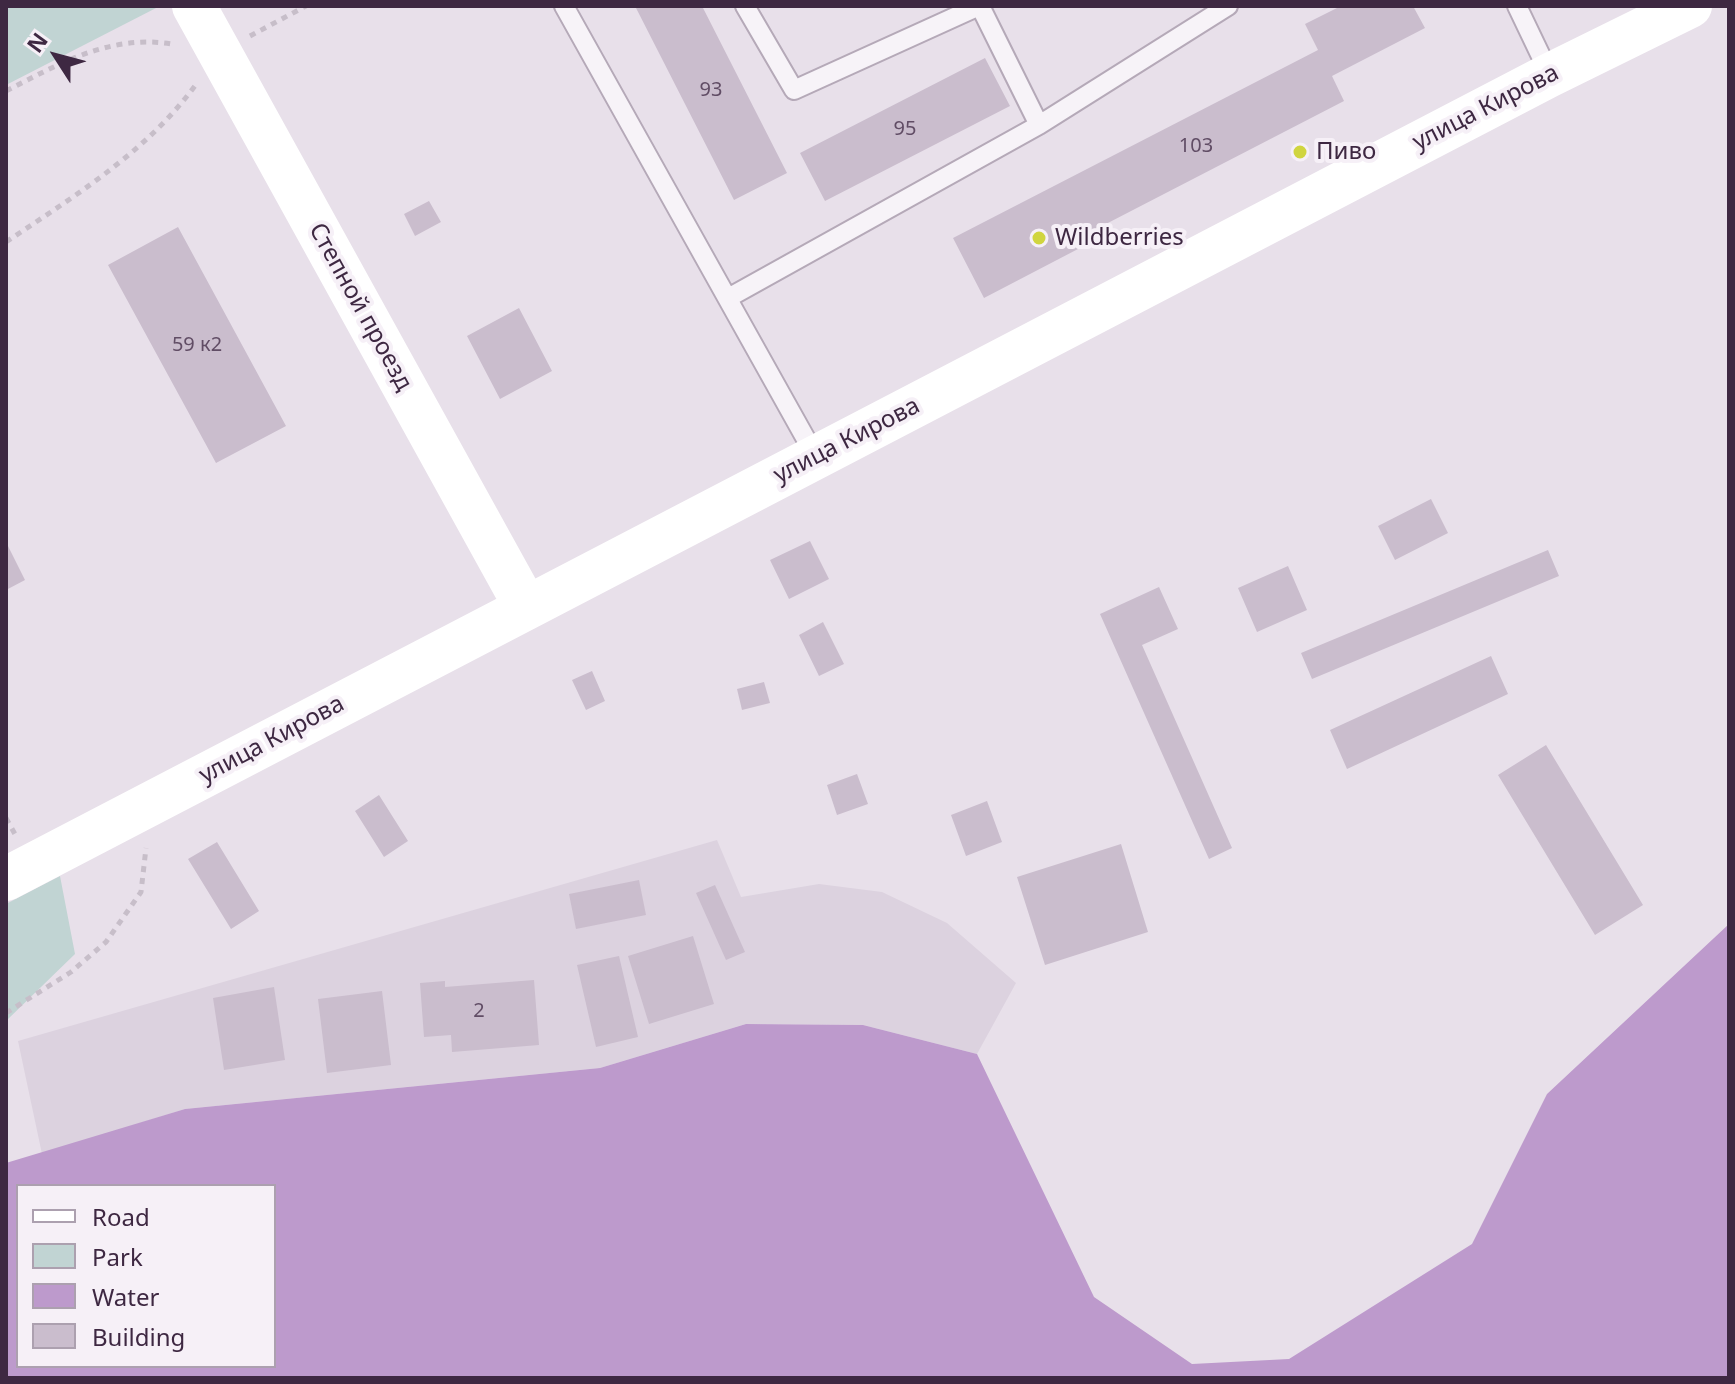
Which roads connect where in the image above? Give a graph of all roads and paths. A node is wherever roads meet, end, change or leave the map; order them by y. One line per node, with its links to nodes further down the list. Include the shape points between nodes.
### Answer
1 (194, 6): 9 (main road, Степной проезд)
2 (306, 6): 9 (path)
3 (564, 6): 14 (lane)
4 (745, 6): 5 (lane, via 794,90)
5 (979, 6): 12 (lane)
6 (1228, 6): 12 (lane)
7 (1517, 6): 10 (lane)
8 (1690, 6): 10 (main road, улица Кирова)
9 (220, 52): 11 (path, via 156,42 106,45); 13 (path, via 174,115 148,140); 16 (main road, Степной проезд)
10 (1550, 75): 15 (main road, улица Кирова)
11 (6, 91)
12 (1039, 125): 14 (lane)
13 (6, 242)
14 (728, 298): 15 (lane)
15 (816, 457): 16 (main road, улица Кирова)
16 (526, 607): 17 (main road, улица Кирова)
17 (151, 803): 18 (main road, улица Кирова); 19 (path, via 141,892 115,930 71,972)
18 (6, 879)
19 (6, 1013)

